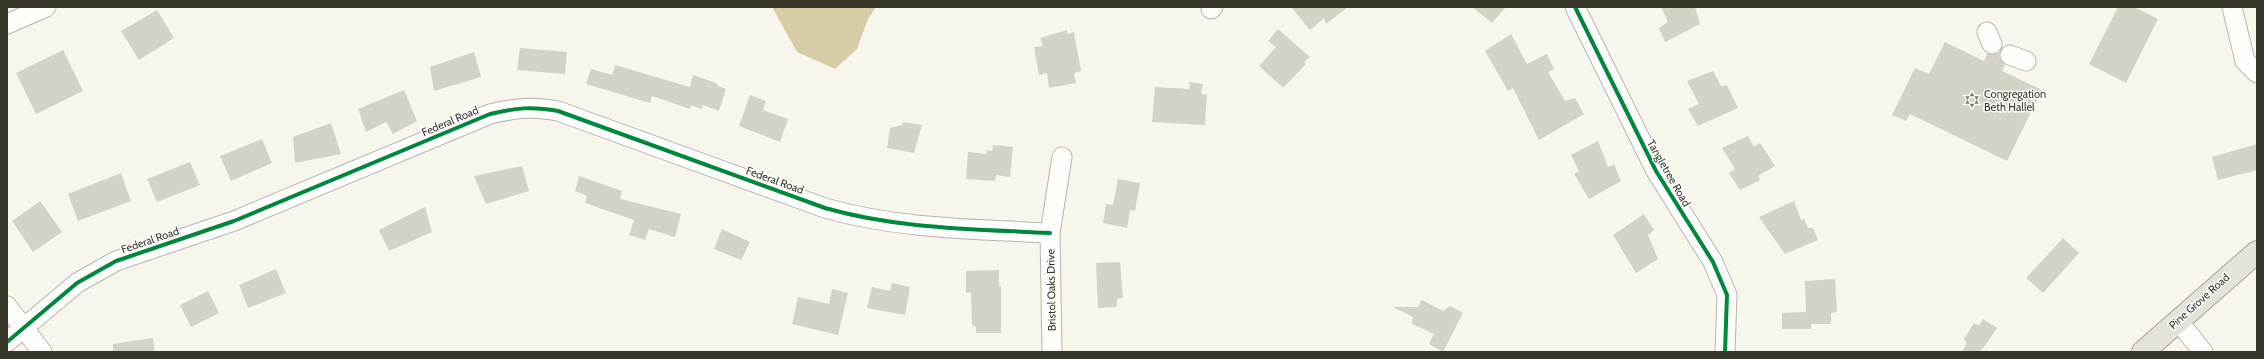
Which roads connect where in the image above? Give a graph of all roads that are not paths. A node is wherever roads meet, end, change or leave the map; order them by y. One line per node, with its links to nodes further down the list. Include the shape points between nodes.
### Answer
1 (46, 7): 4 (street)
2 (1575, 7): 15 (street, Tangletree Road, via 1656,171 1713,262 1728,295)
3 (2232, 7): 5 (street, via 2245,61)
4 (7, 24)
5 (2257, 73)
6 (1062, 157): 7 (street, Bristol Oaks Drive)
7 (1050, 234): 11 (street, Federal Road, via 905,225 859,218 558,111 539,107 518,107 490,114 234,221 116,261 77,283); 14 (street, Bristol Oaks Drive)
8 (2257, 252): 10 (main road, Pine Grove Road)
9 (7, 306): 11 (street)
10 (2178, 321): 16 (main road, Pine Grove Road); 17 (street)
11 (24, 328): 12 (street, Federal Road); 13 (street)
12 (7, 342)
13 (42, 352)
14 (1052, 352)
15 (1725, 352)
16 (2143, 352)
17 (2203, 352)

